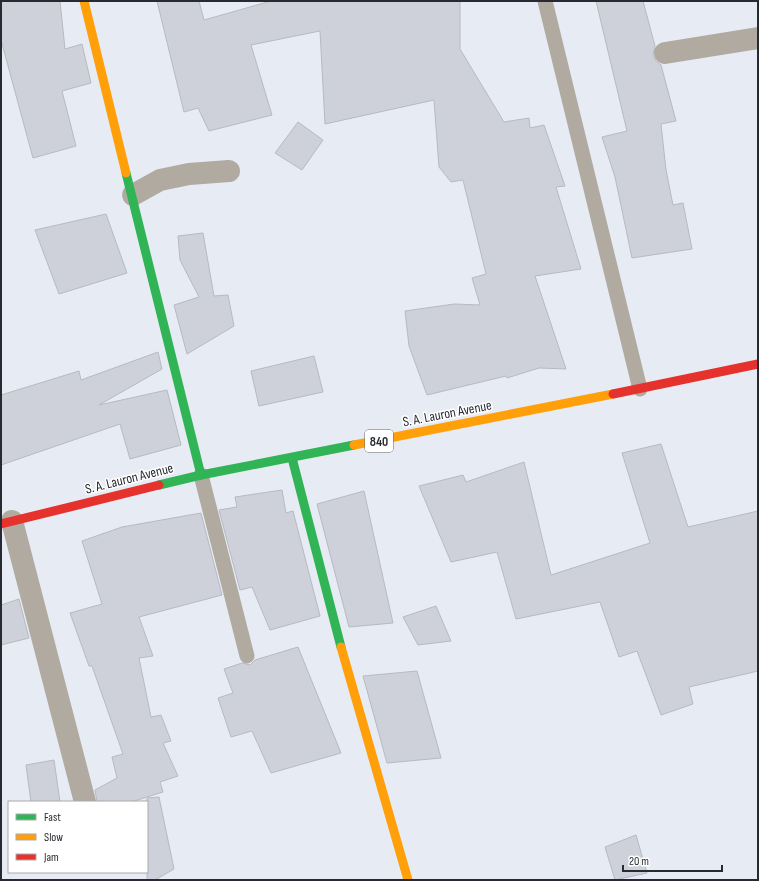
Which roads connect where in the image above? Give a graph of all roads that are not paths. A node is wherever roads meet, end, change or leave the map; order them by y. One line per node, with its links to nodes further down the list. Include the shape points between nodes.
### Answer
1 (84, 1): 6 (main road)
2 (545, 1): 8 (lane)
3 (758, 38): 4 (street)
4 (665, 53)
5 (229, 171): 6 (street, via 189,174 160,180)
6 (133, 195): 10 (main road)
7 (758, 364): 8 (main road, S. A. Lauron Avenue / 840)
8 (640, 389): 9 (main road, S. A. Lauron Avenue / 840)
9 (292, 458): 10 (main road, S. A. Lauron Avenue / 840); 14 (main road, via 339,638)
10 (201, 475): 11 (main road, S. A. Lauron Avenue / 840); 12 (lane)
11 (7, 522): 13 (street)
12 (247, 656)
13 (85, 801)
14 (408, 880)

